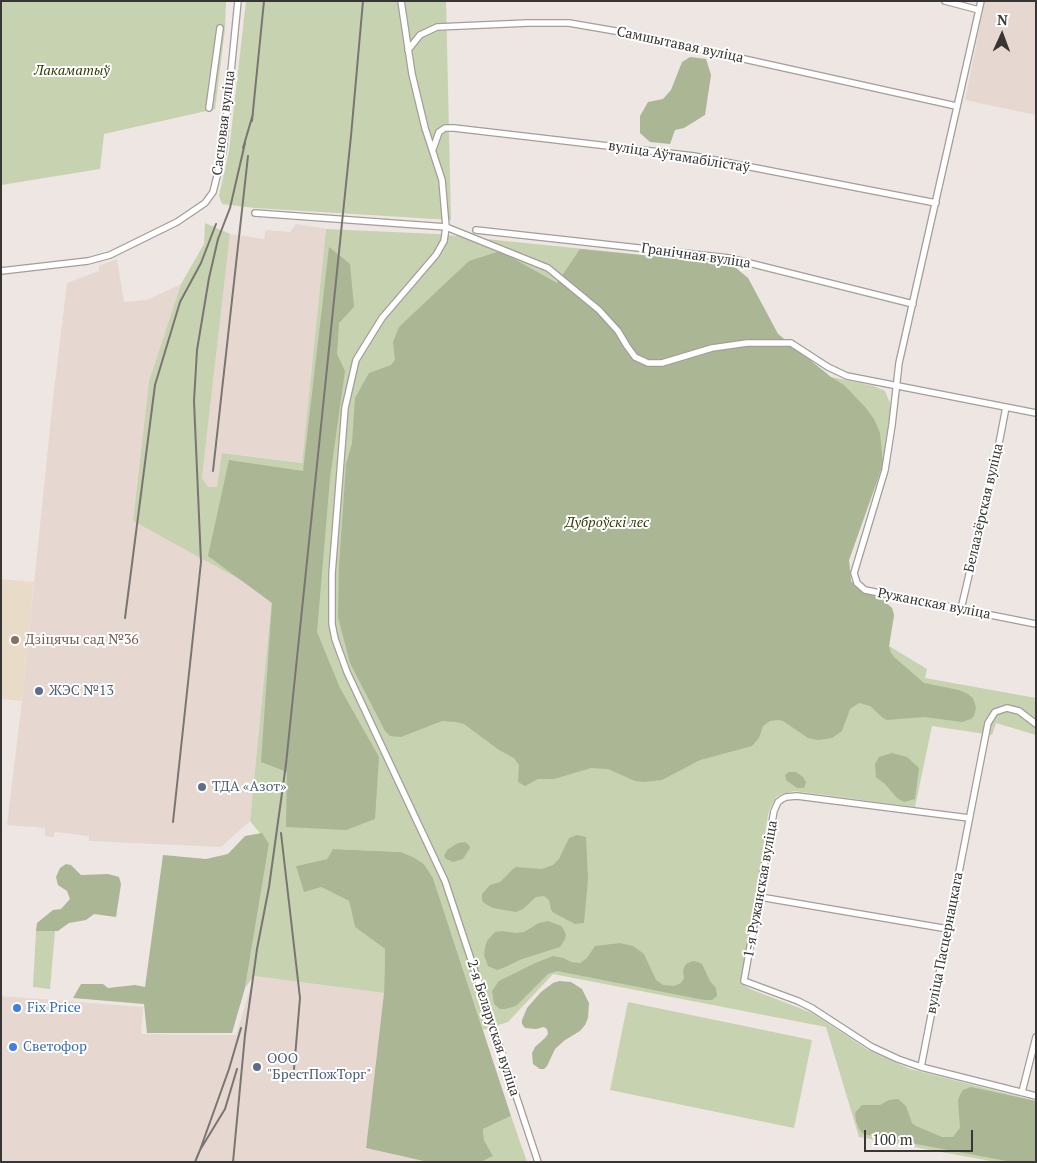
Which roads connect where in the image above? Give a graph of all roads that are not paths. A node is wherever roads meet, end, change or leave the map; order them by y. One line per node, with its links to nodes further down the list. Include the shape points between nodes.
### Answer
1 (238, 1): 15 (street, Сасновая вуліца, via 223,152 213,192 205,203 177,222 110,255 88,261)
2 (945, 1): 5 (street)
3 (981, 1): 5 (street)
4 (402, 2): 7 (street)
5 (979, 10): 8 (street)
6 (220, 28): 9 (street)
7 (408, 50): 8 (street, Самшытавая вуліца, via 420,35 437,27 569,24 627,33); 10 (street)
8 (956, 106): 11 (street)
9 (208, 108)
10 (433, 150): 11 (street, вуліца Аўтамабілістаў, via 439,132 454,128 694,156); 13 (street, via 442,180)
11 (936, 203): 16 (street)
12 (255, 213): 13 (street)
13 (446, 227): 17 (street, via 548,268 599,310 635,357 642,361 662,362 712,348 747,343 791,343 847,376); 30 (street, 2-я Беларуская вуліца, via 444,241 436,255 382,318 356,360 345,408 332,574 332,624 347,672 450,894)
14 (476, 230): 16 (street, Гранічная вуліца, via 730,258)
15 (1, 271)
16 (913, 304): 17 (street)
17 (895, 386): 18 (street); 20 (street, Ружанская вуліца, via 885,470 855,568 855,578 865,590)
18 (1006, 407): 19 (street); 20 (street, Белаазёрская вуліца, via 996,464)
19 (1036, 413)
20 (961, 610): 21 (street, Ружанская вуліца)
21 (1036, 624)
22 (1036, 724): 23 (street, вуліца Пасцернацкага, via 1013,708 1000,709 991,716)
23 (969, 818): 24 (street, 1-я Ружанская вуліца, via 786,797 778,802 774,812); 25 (street, вуліца Пасцернацкага)
24 (760, 897): 25 (street); 27 (street, 1-я Ружанская вуліца, via 744,981 798,1001 872,1047)
25 (948, 929): 27 (street, вуліца Пасцернацкага)
26 (1036, 1037): 28 (street)
27 (921, 1067): 28 (street)
28 (1022, 1092): 29 (street)
29 (1036, 1096)
30 (538, 1162)

